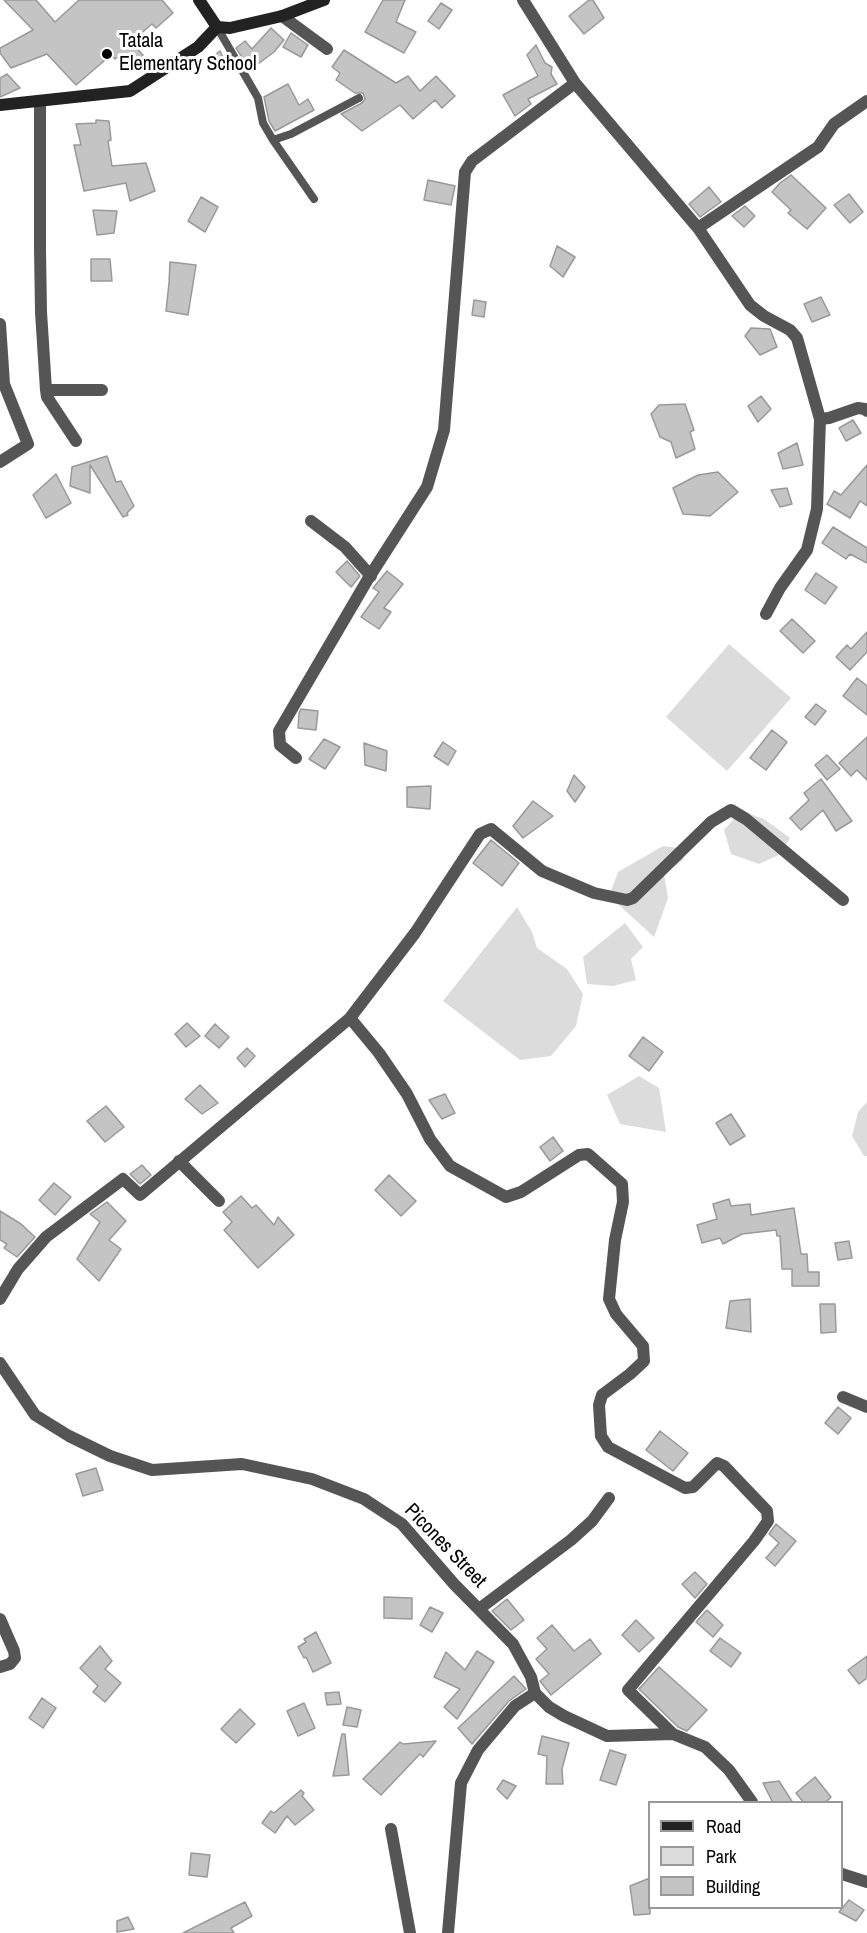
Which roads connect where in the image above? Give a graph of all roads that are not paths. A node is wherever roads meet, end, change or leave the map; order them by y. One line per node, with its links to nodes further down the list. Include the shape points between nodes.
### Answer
1 (199, 0): 5 (street)
2 (324, 0): 4 (street)
3 (523, 0): 7 (street)
4 (282, 16): 5 (street, via 230,28); 6 (street)
5 (217, 27): 10 (street, via 198,47 130,91); 12 (lane, via 258,98)
6 (327, 49)
7 (575, 83): 14 (street); 24 (street, via 472,161 465,172 444,430 427,487)
8 (358, 98): 12 (lane)
9 (867, 101): 14 (street, via 834,124 818,147)
10 (40, 102): 11 (street); 17 (street, via 41,304)
11 (0, 105)
12 (273, 140): 13 (lane)
13 (314, 199)
14 (698, 228): 20 (street, via 750,305 797,338)
15 (0, 324): 16 (street)
16 (2, 385): 22 (street, via 28,444)
17 (46, 390): 18 (street); 21 (street)
18 (102, 390)
19 (867, 411): 20 (street, via 858,408)
20 (820, 419): 25 (street, via 817,509 807,550)
21 (76, 441)
22 (0, 462)
23 (311, 521): 24 (street, via 345,547)
24 (371, 576): 26 (street, via 279,731 280,745)
25 (766, 614)
26 (296, 758)
27 (843, 900): 28 (street, via 731,810 711,822 627,900 594,893 542,871 491,829 480,834 415,933)
28 (350, 1018): 29 (street); 40 (street, via 407,1094 429,1139 450,1166 506,1197 521,1192 579,1155 588,1154 622,1184 623,1202 609,1299 616,1314 643,1346 644,1361 603,1395 599,1405 601,1436 608,1447 685,1488 693,1487 717,1463 724,1466 767,1511 768,1521 628,1690)
29 (179, 1161): 30 (street); 31 (street, via 140,1195 123,1179 46,1237 18,1269)
30 (219, 1202)
31 (0, 1299)
32 (0, 1363): 36 (street, Picones Street, via 35,1415 110,1456 152,1470 242,1464 312,1479 364,1499 402,1524)
33 (843, 1397): 34 (street)
34 (867, 1407)
35 (609, 1498): 36 (street, via 571,1540)
36 (479, 1608): 39 (street, Picones Street, via 513,1644)
37 (0, 1619): 38 (street, via 15,1658)
38 (0, 1666)
39 (535, 1693): 40 (street, Picones Street, via 564,1716 607,1736); 46 (street, via 515,1706 478,1750 461,1783)
40 (673, 1734): 41 (street, Picones Street, via 705,1747 729,1770)
41 (751, 1801)
42 (391, 1829): 45 (street)
43 (843, 1874): 44 (street)
44 (867, 1882)
45 (410, 1933)
46 (448, 1933)

